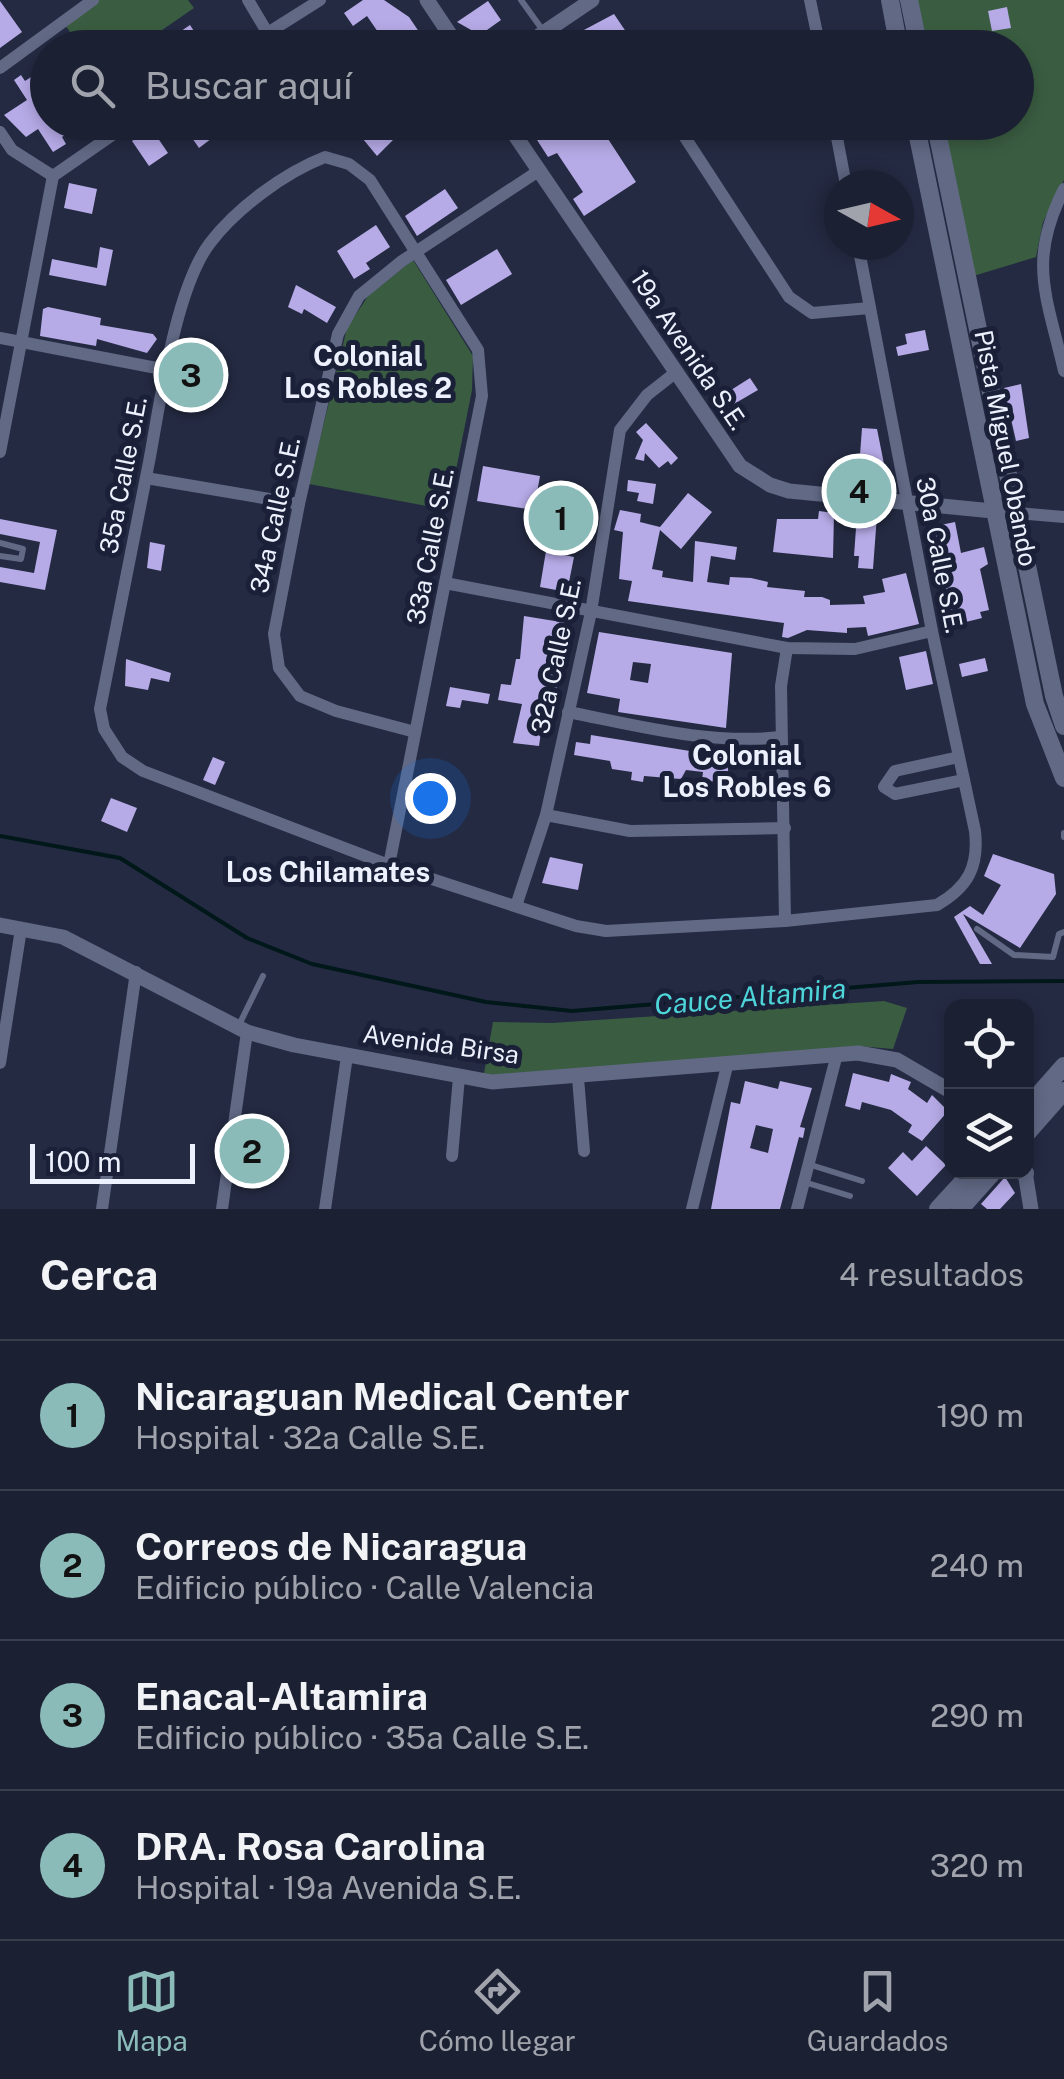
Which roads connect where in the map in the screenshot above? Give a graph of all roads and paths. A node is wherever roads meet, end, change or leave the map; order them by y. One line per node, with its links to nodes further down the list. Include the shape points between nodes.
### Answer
1 (92, 0): 10 (street)
2 (248, 0): 11 (street)
3 (320, 0): 12 (street)
4 (427, 0): 13 (street)
5 (521, 0): 14 (lane)
6 (592, 0): 15 (street)
7 (810, 0): 16 (street)
8 (890, 0): 17 (main road)
9 (909, 0): 18 (main road)
10 (51, 30)
11 (266, 30)
12 (270, 30)
13 (448, 30)
14 (542, 30)
15 (548, 30)
16 (817, 30)
17 (896, 30)
18 (915, 30)
19 (30, 46): 20 (street)
20 (0, 68)
21 (0, 132): 30 (street, via 12,150)
22 (105, 140): 30 (street)
23 (518, 140): 29 (street, 19a Avenida S.E.)
24 (687, 140): 36 (street, via 789,297 812,313)
25 (837, 140): 28 (street)
26 (918, 140): 46 (main road, Pista Miguel Obando)
27 (939, 140): 47 (main road, Pista Miguel Obando)
28 (843, 170)
29 (538, 172): 32 (street, 34a Calle S.E.); 41 (street, 19a Avenida S.E.)
30 (54, 176): 38 (street)
31 (1064, 189): 35 (street, via 1040,256)
32 (415, 252): 39 (street, 35a Calle S.E., via 361,171 326,157 314,162 244,208 209,244); 44 (street, 34a Calle S.E., via 359,296 338,334); 51 (street, 33a Calle S.E., via 482,366)
33 (861, 260): 36 (street, 30a Calle S.E.)
34 (1064, 297): 35 (street)
35 (1047, 300): 40 (street)
36 (870, 308): 45 (street, 30a Calle S.E.)
37 (0, 338): 38 (street)
38 (22, 343): 39 (street); 42 (street)
39 (166, 370): 43 (street, 35a Calle S.E.)
40 (1064, 371)
41 (675, 373): 45 (street, 19a Avenida S.E., via 727,451 770,485); 52 (street, 32a Calle S.E., via 620,430)
42 (0, 452)
43 (146, 478): 44 (street); 64 (street, 35a Calle S.E., via 100,709 122,757 154,776)
44 (299, 504): 57 (street, 34a Calle S.E., via 274,634 279,668 300,696)
45 (908, 505): 46 (street, 19a Avenida S.E.); 53 (street, 30a Calle S.E.)
46 (994, 512): 47 (street, 19a Avenida S.E.); 60 (main road, Pista Miguel Obando, via 1034,704)
47 (1017, 513): 48 (street); 56 (main road, Pista Miguel Obando)
48 (1064, 517)
49 (0, 544): 50 (lane, via 23,549 21,559)
50 (0, 556)
51 (446, 584): 52 (street); 57 (street, 33a Calle S.E.)
52 (590, 612): 54 (street); 55 (street, 32a Calle S.E.)
53 (932, 631): 54 (street, via 855,648); 59 (street, 30a Calle S.E.)
54 (787, 648): 58 (street)
55 (568, 712): 58 (street, via 696,737); 62 (street, 32a Calle S.E.)
56 (1064, 726)
57 (415, 732): 64 (street, 33a Calle S.E.)
58 (781, 737): 63 (street)
59 (959, 757): 61 (street, 30a Calle S.E.); 61 (street, via 895,772 884,787 895,794)
60 (1064, 778)
61 (964, 780): 66 (street, 30a Calle S.E., via 976,842 972,873 959,892 937,905)
62 (546, 815): 63 (street, via 630,831); 65 (street, 32a Calle S.E.)
63 (785, 828): 66 (street)
64 (389, 866): 65 (street)
65 (516, 906): 66 (street, via 606,931)
66 (785, 921)
67 (0, 925): 68 (street, Avenida Birsa)
68 (22, 929): 71 (street, Avenida Birsa, via 63,937); 76 (street)
69 (977, 930): 70 (lane, via 1014,955 1053,956)
70 (1064, 932)
71 (136, 972): 73 (street, Avenida Birsa); 94 (street)
72 (262, 976): 73 (lane)
73 (243, 1030): 75 (street, Avenida Birsa); 95 (street)
74 (837, 1054): 77 (street, Avenida Birsa); 81 (street, Avenida Birsa, via 897,1060); 87 (street)
75 (347, 1056): 79 (street, Avenida Birsa); 96 (street)
76 (0, 1063)
77 (727, 1066): 80 (street, Avenida Birsa); 97 (street)
78 (1064, 1066): 83 (main road)
79 (458, 1076): 80 (street, Avenida Birsa, via 505,1082); 86 (street)
80 (578, 1078): 85 (street)
81 (947, 1089)
82 (1064, 1091): 84 (main road)
83 (1034, 1100)
84 (1034, 1125)
85 (584, 1151)
86 (452, 1156)
87 (809, 1164): 91 (lane); 92 (street)
88 (979, 1179): 99 (main road)
89 (983, 1179): 100 (main road)
90 (1025, 1179): 101 (street)
91 (862, 1181)
92 (804, 1182): 93 (lane); 98 (street)
93 (850, 1196)
94 (102, 1209)
95 (222, 1209)
96 (325, 1209)
97 (692, 1209)
98 (798, 1209)
99 (938, 1209)
100 (960, 1209)
101 (1031, 1209)

